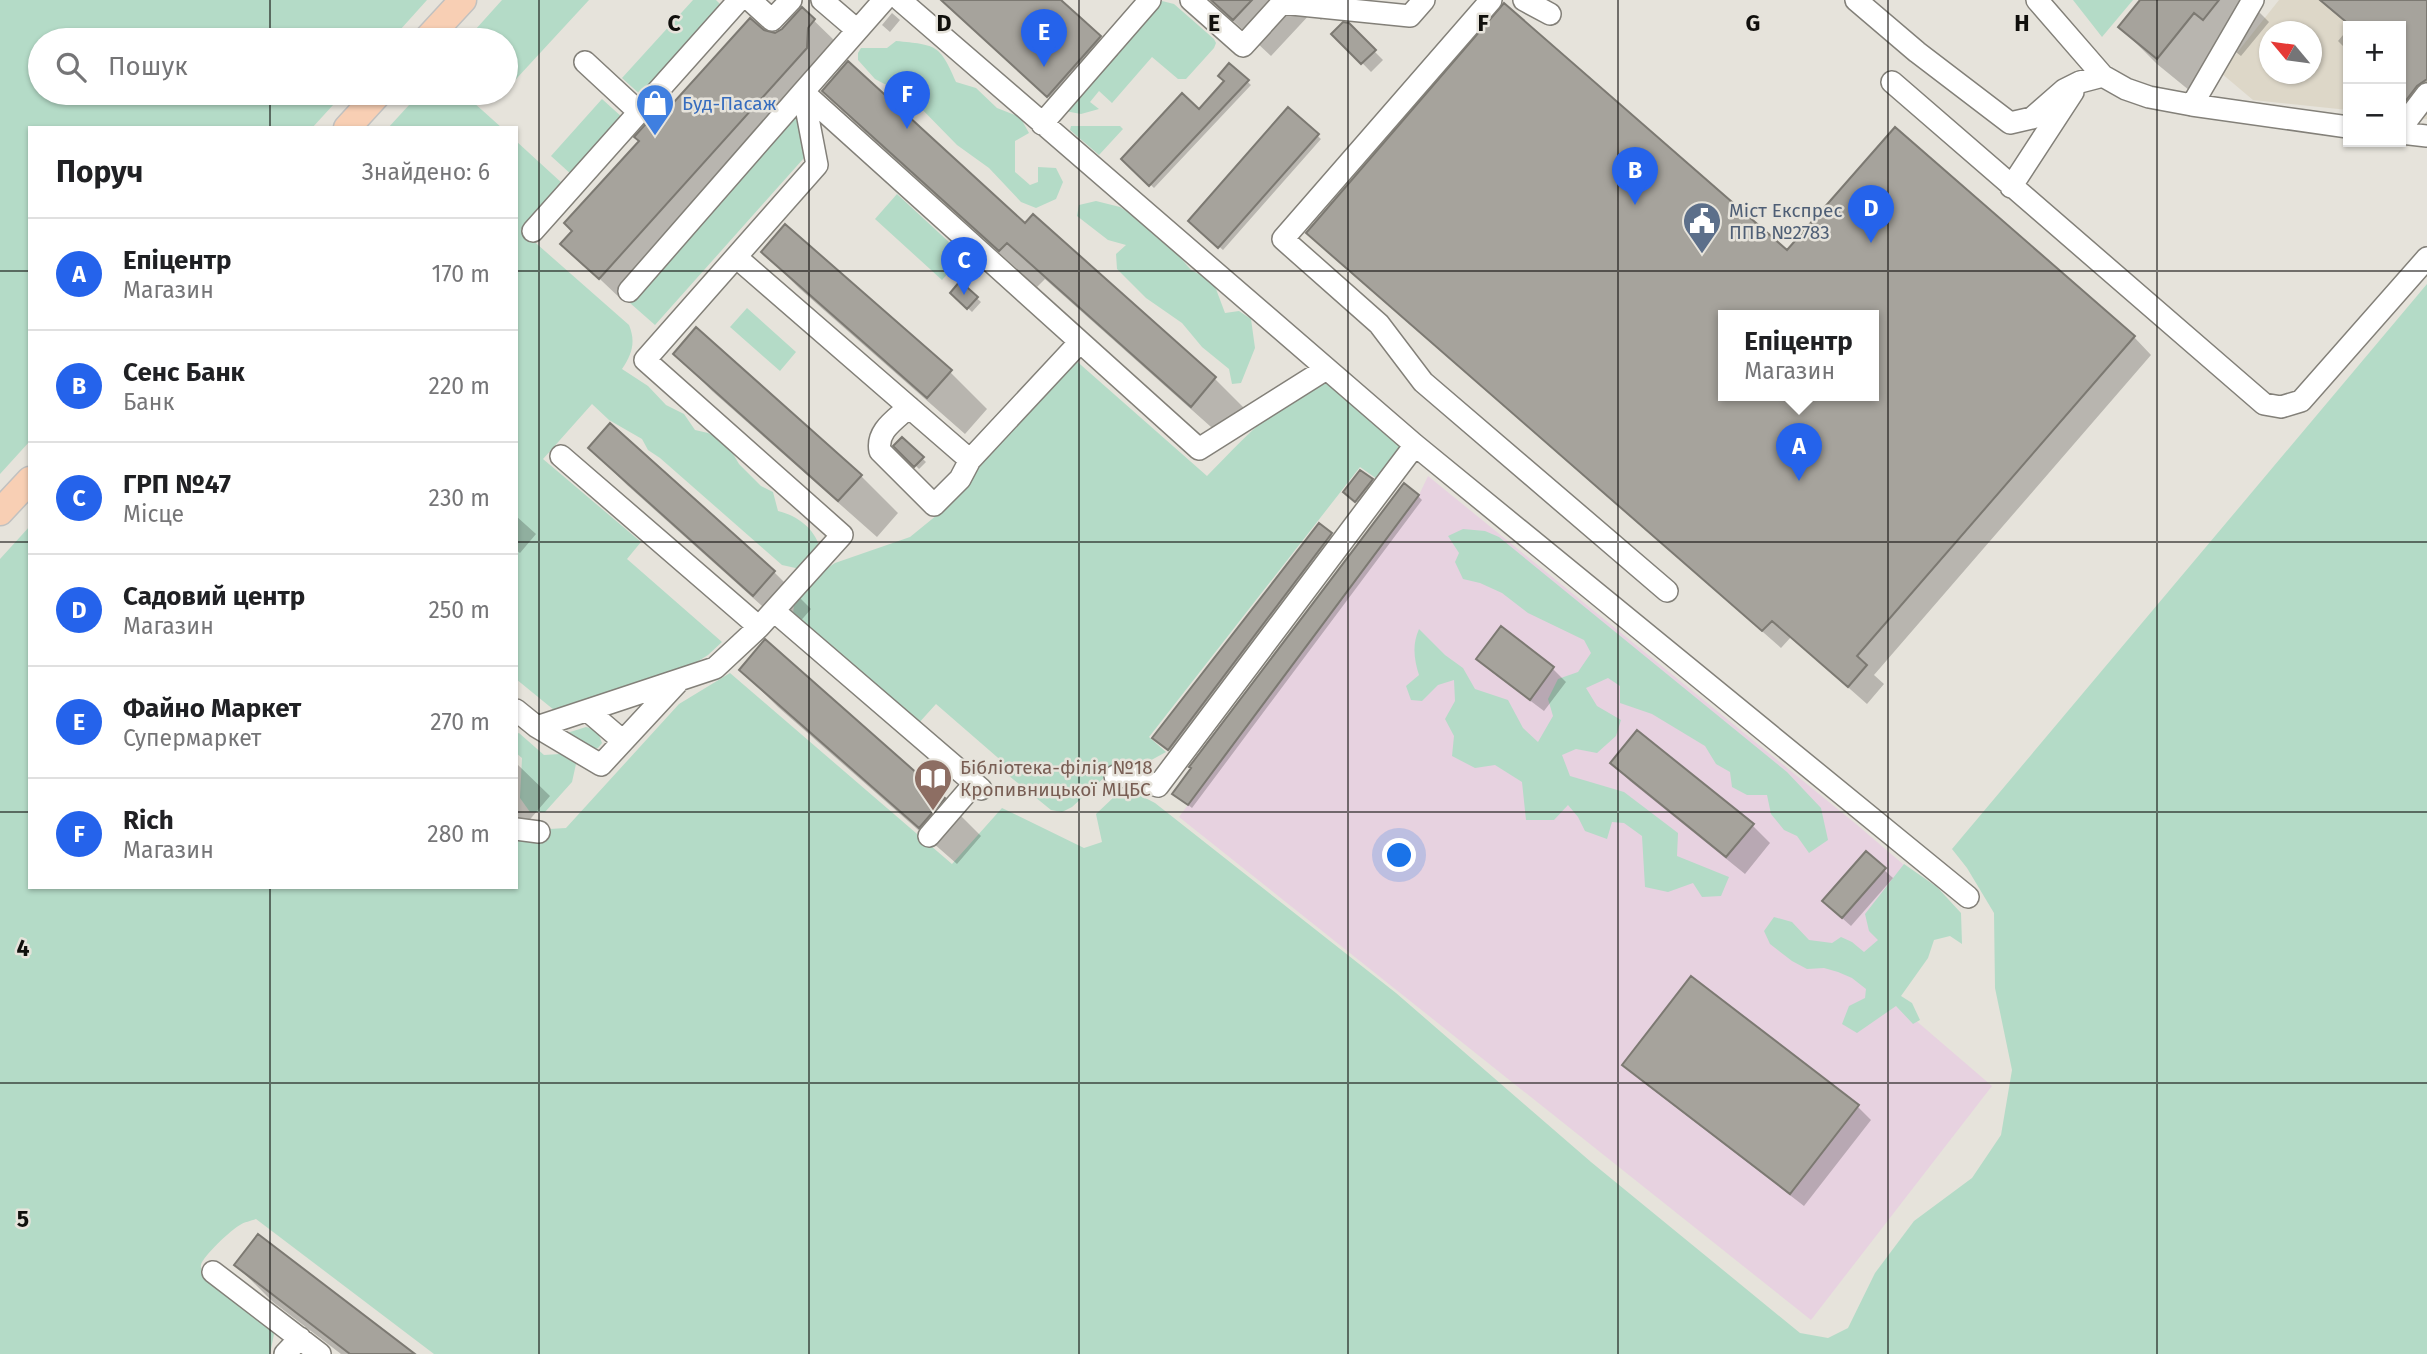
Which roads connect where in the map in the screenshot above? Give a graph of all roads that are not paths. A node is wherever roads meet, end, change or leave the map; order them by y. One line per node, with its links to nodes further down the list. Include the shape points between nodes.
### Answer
1 (463, 0): 18 (main road)
2 (739, 0): 28 (street)
3 (750, 0): 4 (street, via 772,20)
4 (791, 0)
5 (822, 0): 19 (street)
6 (884, 0): 19 (street)
7 (1150, 0): 29 (street)
8 (1191, 0): 15 (street, via 1243,46 1282,3)
9 (1424, 0): 15 (street, via 1410,16)
10 (1490, 0): 48 (street, via 1283,239 1379,324 1423,382)
11 (1524, 0): 17 (street)
12 (1856, 0): 23 (street, via 2010,123 2032,118)
13 (2036, 0): 21 (street)
14 (2253, 0): 27 (street)
15 (1314, 3)
16 (912, 4): 29 (street)
17 (1550, 14)
18 (437, 28)
19 (858, 30): 24 (street)
20 (585, 62): 28 (street)
21 (2104, 76): 23 (street); 27 (street, via 2149,97)
22 (1892, 82): 35 (street)
23 (2080, 82): 35 (street)
24 (803, 92): 37 (street, via 817,165); 39 (street); 40 (street)
25 (2427, 94): 30 (street)
26 (368, 105): 31 (main road)
27 (2192, 105): 32 (street)
28 (639, 112): 36 (street)
29 (1042, 124): 41 (street)
30 (2406, 124)
31 (349, 126)
32 (2343, 126)
33 (2406, 132): 34 (street)
34 (2427, 136)
35 (2011, 187): 38 (street, via 2264,404 2281,407 2301,401)
36 (533, 231)
37 (736, 257): 42 (street); 49 (street, via 645,360 842,535)
38 (2427, 258)
39 (629, 292)
40 (1080, 342): 41 (street, via 1199,449); 45 (street)
41 (1326, 369): 43 (street)
42 (909, 407): 45 (street); 45 (street, via 882,433 880,451 934,505 960,479)
43 (1415, 445): 56 (street, via 1158,786); 60 (street)
44 (561, 456): 50 (street)
45 (970, 460)
46 (28, 482): 47 (main road)
47 (0, 513)
48 (1667, 591)
49 (774, 611): 50 (street); 59 (street, via 978,786)
50 (759, 627): 51 (street, via 715,668)
51 (678, 682): 52 (street); 55 (street)
52 (588, 710): 54 (street); 55 (street)
53 (518, 712): 54 (street)
54 (537, 727): 55 (street, via 601,765)
55 (623, 741)
56 (1115, 776)
57 (518, 829): 58 (street)
58 (539, 832)
59 (929, 836)
60 (1968, 897)
61 (213, 1272): 62 (street)
62 (299, 1338): 63 (street); 64 (street)
63 (285, 1354)
64 (320, 1354)

